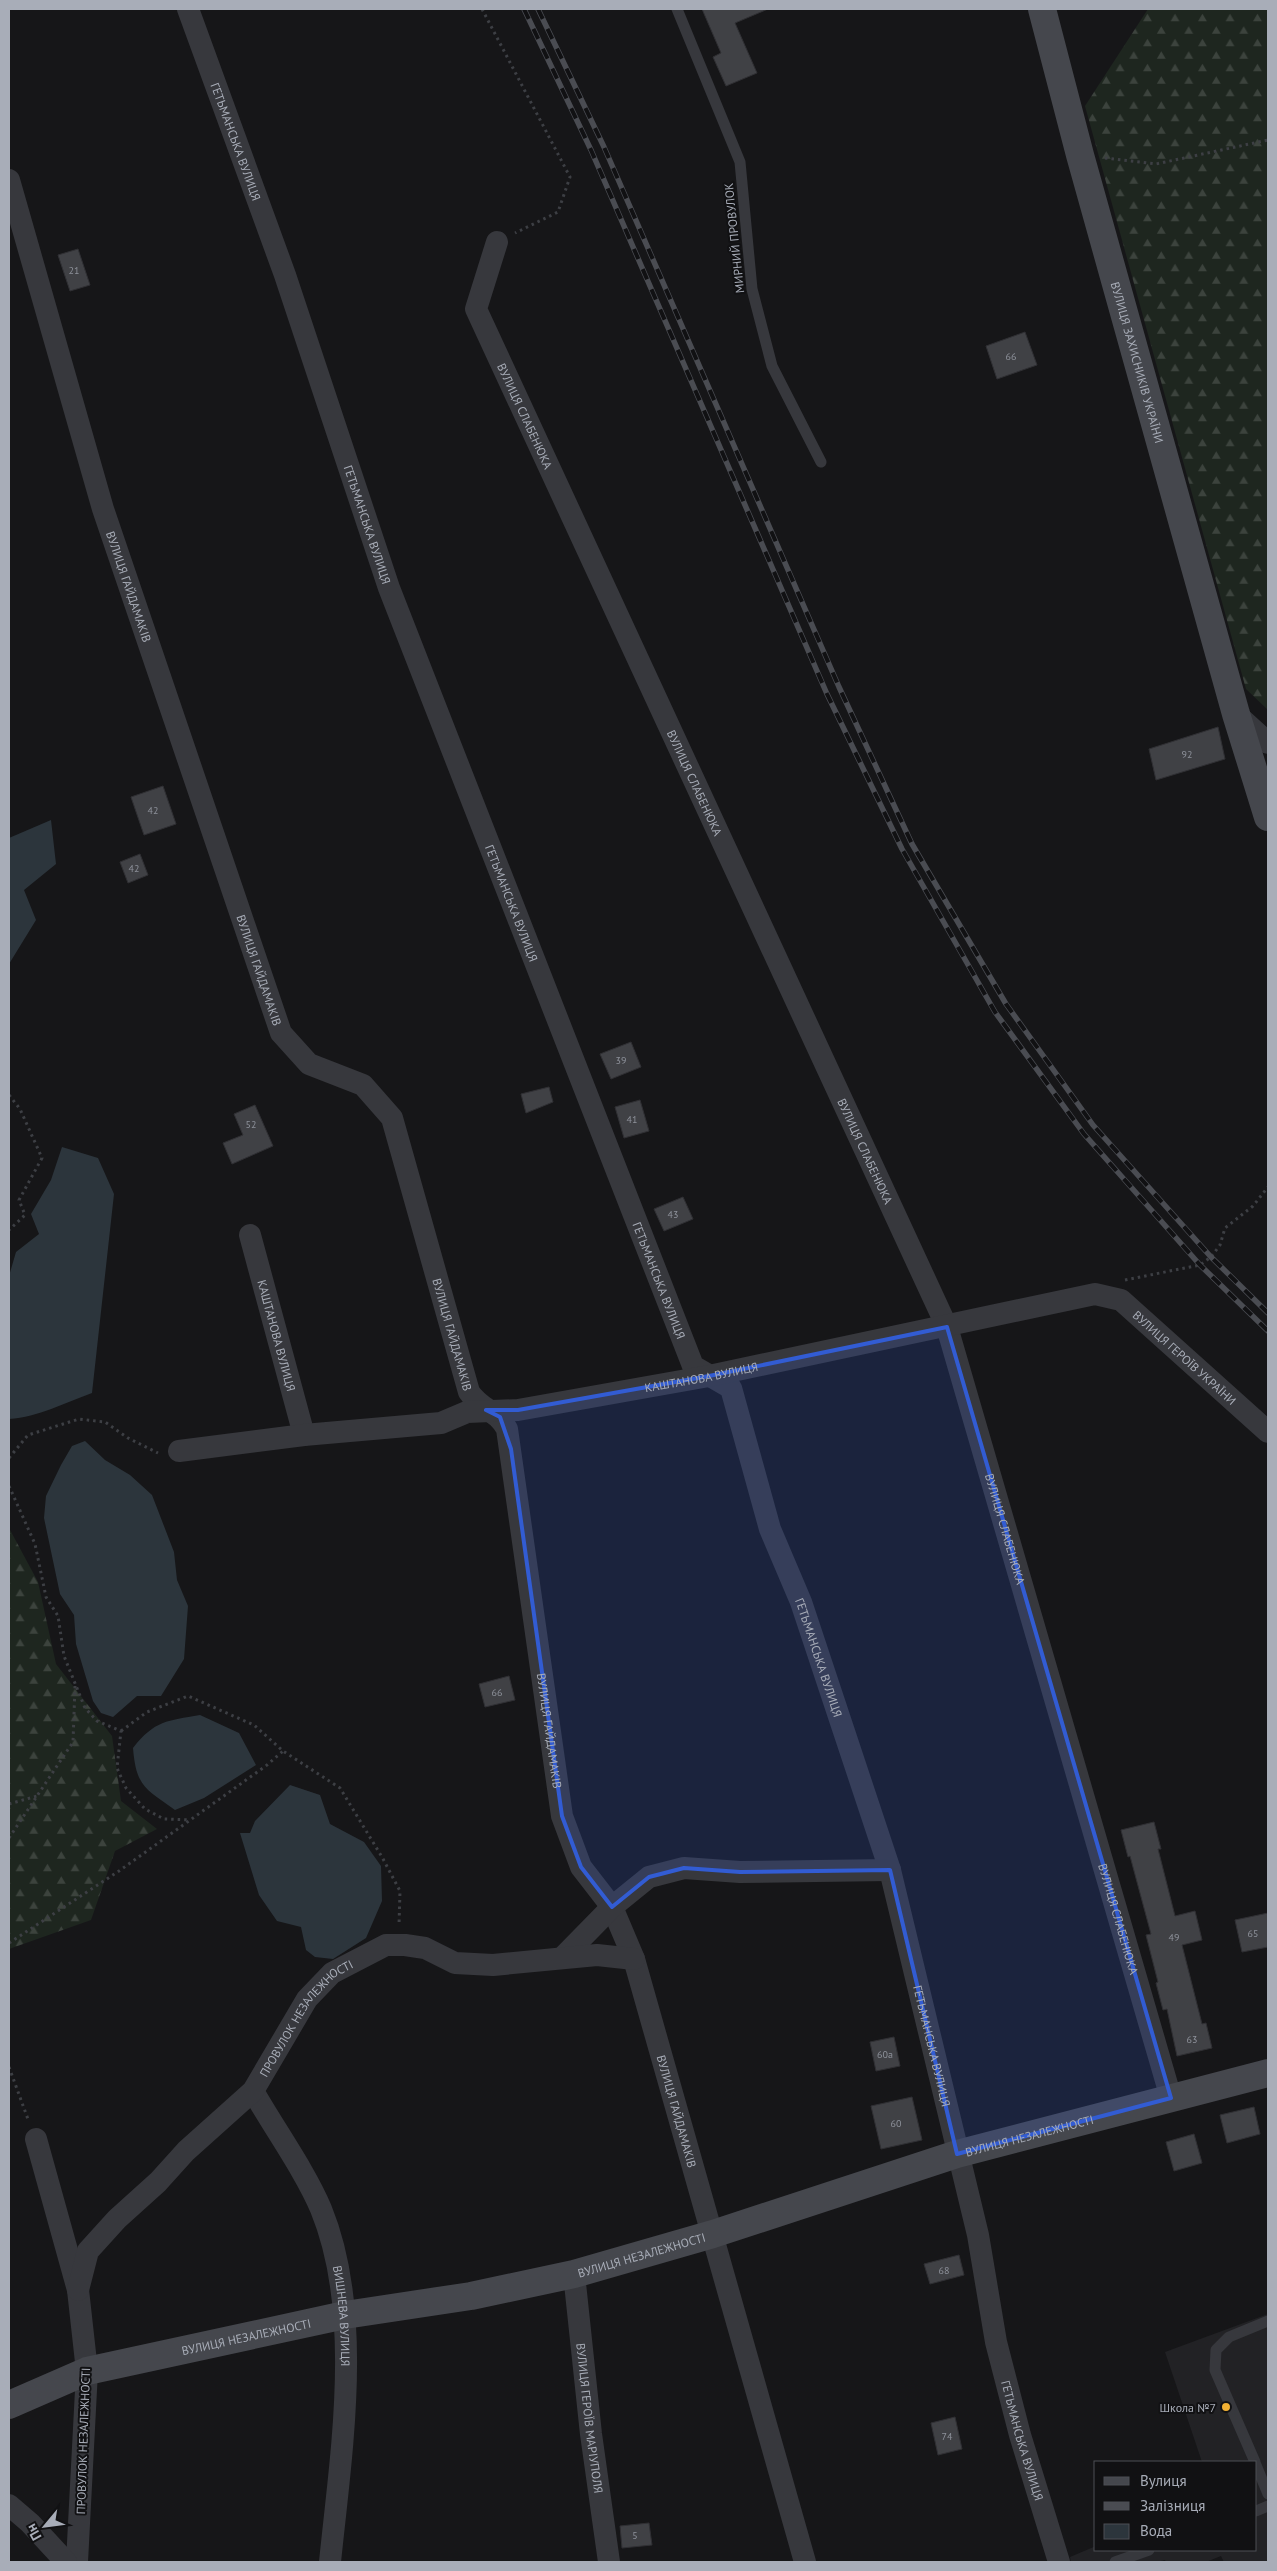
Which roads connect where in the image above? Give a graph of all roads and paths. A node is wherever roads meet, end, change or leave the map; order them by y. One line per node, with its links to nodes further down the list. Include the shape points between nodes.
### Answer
1 (188, 9): 19 (street, ГЕТЬМАНСЬКА ВУЛИЦЯ, via 285,275 388,588 693,1366)
2 (482, 9): 8 (path, via 570,177 558,212)
3 (677, 9): 9 (lane, МИРНИЙ ПРОВУЛОК, via 740,162 752,289 772,366)
4 (1042, 9): 6 (street, ВУЛИЦЯ ЗАХИСНИКІВ УКРАЇНИ)
5 (1268, 140): 6 (path, via 1156,164)
6 (1080, 156): 10 (street, ВУЛИЦЯ ЗАХИСНИКІВ УКРАЇНИ)
7 (9, 180): 20 (street, ВУЛИЦЯ ГАЙДАМАКІВ, via 103,510 281,1033 308,1064 363,1085 392,1118 469,1392 475,1402)
8 (496, 242): 18 (street, ВУЛИЦЯ СЛАБЕНЮКА, via 476,309)
9 (821, 462)
10 (1236, 714): 11 (street); 12 (street, ВУЛИЦЯ ЗАХИСНИКІВ УКРАЇНИ)
11 (1268, 743)
12 (1268, 817)
13 (9, 1095): 15 (path, via 20,1109 42,1158 19,1200 25,1215)
14 (1268, 1187): 17 (path, via 1253,1206 1224,1228 1220,1245 1200,1266 1128,1279)
15 (9, 1230)
16 (250, 1235): 22 (street, КАШТАНОВА ВУЛИЦЯ)
17 (1096, 1294): 18 (street, КАШТАНОВА ВУЛИЦЯ); 21 (street, ВУЛИЦЯ ГЕРОЇВ УКРАЇНИ, via 1121,1300)
18 (947, 1327): 19 (street, КАШТАНОВА ВУЛИЦЯ); 42 (street, ВУЛИЦЯ СЛАБЕНЮКА)
19 (709, 1376): 20 (street, КАШТАНОВА ВУЛИЦЯ, via 518,1410); 33 (street, ГЕТЬМАНСЬКА ВУЛИЦЯ, via 731,1388 770,1529 801,1602)
20 (486, 1410): 22 (street, КАШТАНОВА ВУЛИЦЯ, via 467,1412 441,1423); 34 (street, ВУЛИЦЯ ГАЙДАМАКІВ, via 500,1417 507,1429 511,1449 562,1816 581,1868)
21 (1268, 1432)
22 (304, 1435): 23 (street, КАШТАНОВА ВУЛИЦЯ)
23 (179, 1451): 24 (path, via 160,1453 128,1438 105,1422 79,1419 28,1435)
24 (9, 1458)
25 (9, 1486): 26 (path, via 35,1544 46,1597 58,1616 64,1656)
26 (75, 1683): 27 (path, via 85,1708 97,1721); 29 (path, via 73,1742)
27 (121, 1731): 28 (path, via 147,1712 188,1696 254,1725); 31 (path, via 117,1768 126,1788 145,1809 164,1819)
28 (283, 1751): 31 (path); 36 (path, via 340,1788 382,1857 400,1891)
29 (37, 1796): 30 (path); 32 (path)
30 (9, 1804)
31 (190, 1820): 35 (path)
32 (9, 1838)
33 (890, 1870): 34 (street, via 740,1872 684,1868 649,1877); 44 (street, ГЕТЬМАНСЬКА ВУЛИЦЯ)
34 (612, 1907): 37 (street); 38 (street, ВУЛИЦЯ ГАЙДАМАКІВ)
35 (9, 1943)
36 (395, 1945): 37 (street, ПРОВУЛОК НЕЗАЛЕЖНОСТІ, via 425,1948 455,1963 493,1965); 41 (street, ПРОВУЛОК НЕЗАЛЕЖНОСТІ, via 386,1945 332,1973 307,1999)
37 (562, 1958): 38 (street, ПРОВУЛОК НЕЗАЛЕЖНОСТІ, via 597,1955)
38 (634, 1959): 45 (street, ВУЛИЦЯ ГАЙДАМАКІВ)
39 (9, 2067): 43 (path)
40 (1268, 2073): 42 (street, ВУЛИЦЯ НЕЗАЛЕЖНОСТІ)
41 (253, 2091): 47 (street, ПРОВУЛОК НЕЗАЛЕЖНОСТІ, via 186,2150 88,2251); 48 (street, ВИШНЕВА ВУЛИЦЯ, via 321,2209 332,2244)
42 (1171, 2098): 44 (street, ВУЛИЦЯ НЕЗАЛЕЖНОСТІ)
43 (36, 2139): 47 (street, ПРОВУЛОК НЕЗАЛЕЖНОСТІ)
44 (957, 2154): 45 (street, ВУЛИЦЯ НЕЗАЛЕЖНОСТІ); 62 (street, ГЕТЬМАНСЬКА ВУЛИЦЯ, via 978,2235 996,2342 1020,2435)
45 (713, 2234): 46 (street, ВУЛИЦЯ НЕЗАЛЕЖНОСТІ); 61 (street, ВУЛИЦЯ ГАЙДАМАКІВ)
46 (574, 2274): 48 (street, ВУЛИЦЯ НЕЗАЛЕЖНОСТІ, via 471,2296); 60 (street, ВУЛИЦЯ ГЕРОЇВ МАРІУПОЛЯ)
47 (78, 2290): 50 (street, ПРОВУЛОК НЕЗАЛЕЖНОСТІ)
48 (345, 2315): 50 (street, ВУЛИЦЯ НЕЗАЛЕЖНОСТІ); 59 (street, ВИШНЕВА ВУЛИЦЯ, via 344,2423)
49 (1268, 2321): 52 (lane, via 1229,2337 1216,2350 1215,2370)
50 (87, 2371): 51 (street, ВУЛИЦЯ НЕЗАЛЕЖНОСТІ); 58 (street, ПРОВУЛОК НЕЗАЛЕЖНОСТІ)
51 (9, 2405)
52 (1254, 2461)
53 (1257, 2469): 54 (lane)
54 (1268, 2494)
55 (9, 2505): 57 (street)
56 (1146, 2551): 63 (lane)
57 (66, 2562)
58 (77, 2562)
59 (330, 2562)
60 (609, 2562)
61 (805, 2562)
62 (1059, 2562)
63 (1115, 2562)

